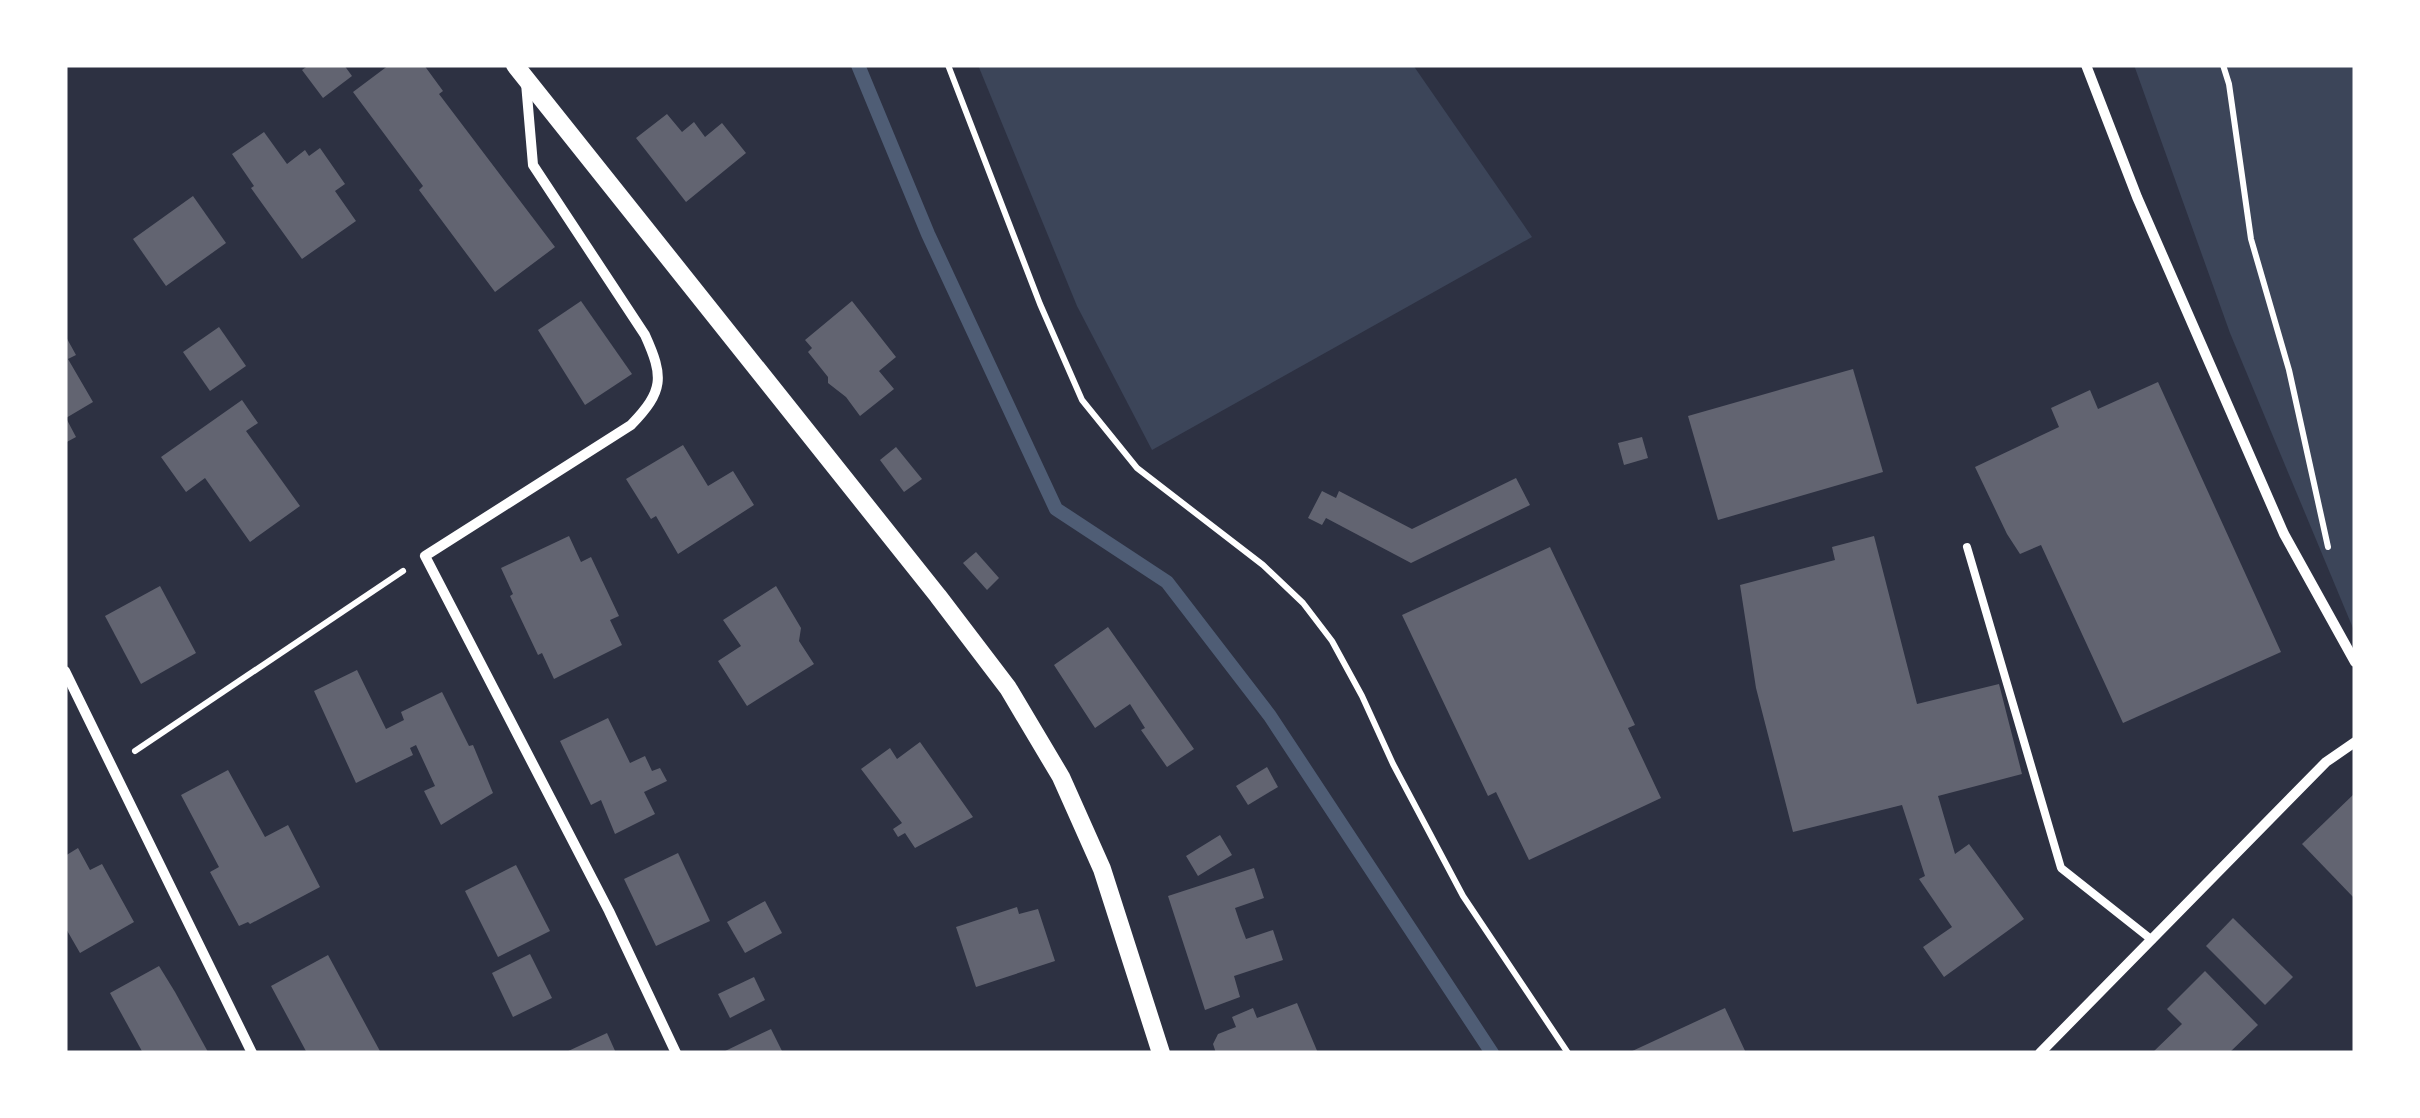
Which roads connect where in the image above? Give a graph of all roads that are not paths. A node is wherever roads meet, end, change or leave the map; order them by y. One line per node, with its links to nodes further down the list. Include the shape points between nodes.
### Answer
1 (2086, 65): 4 (street, via 2284,534)
2 (520, 71): 9 (street, via 534,166 645,335 660,385 632,425 425,556); 10 (street, via 1008,688 1062,777 1102,870)
3 (1967, 547): 7 (lane, via 2060,868)
4 (2355, 662)
5 (65, 670): 8 (street)
6 (2355, 742): 7 (street, via 2326,762)
7 (2152, 940): 11 (street)
8 (252, 1053)
9 (676, 1053)
10 (1161, 1053)
11 (2040, 1053)

